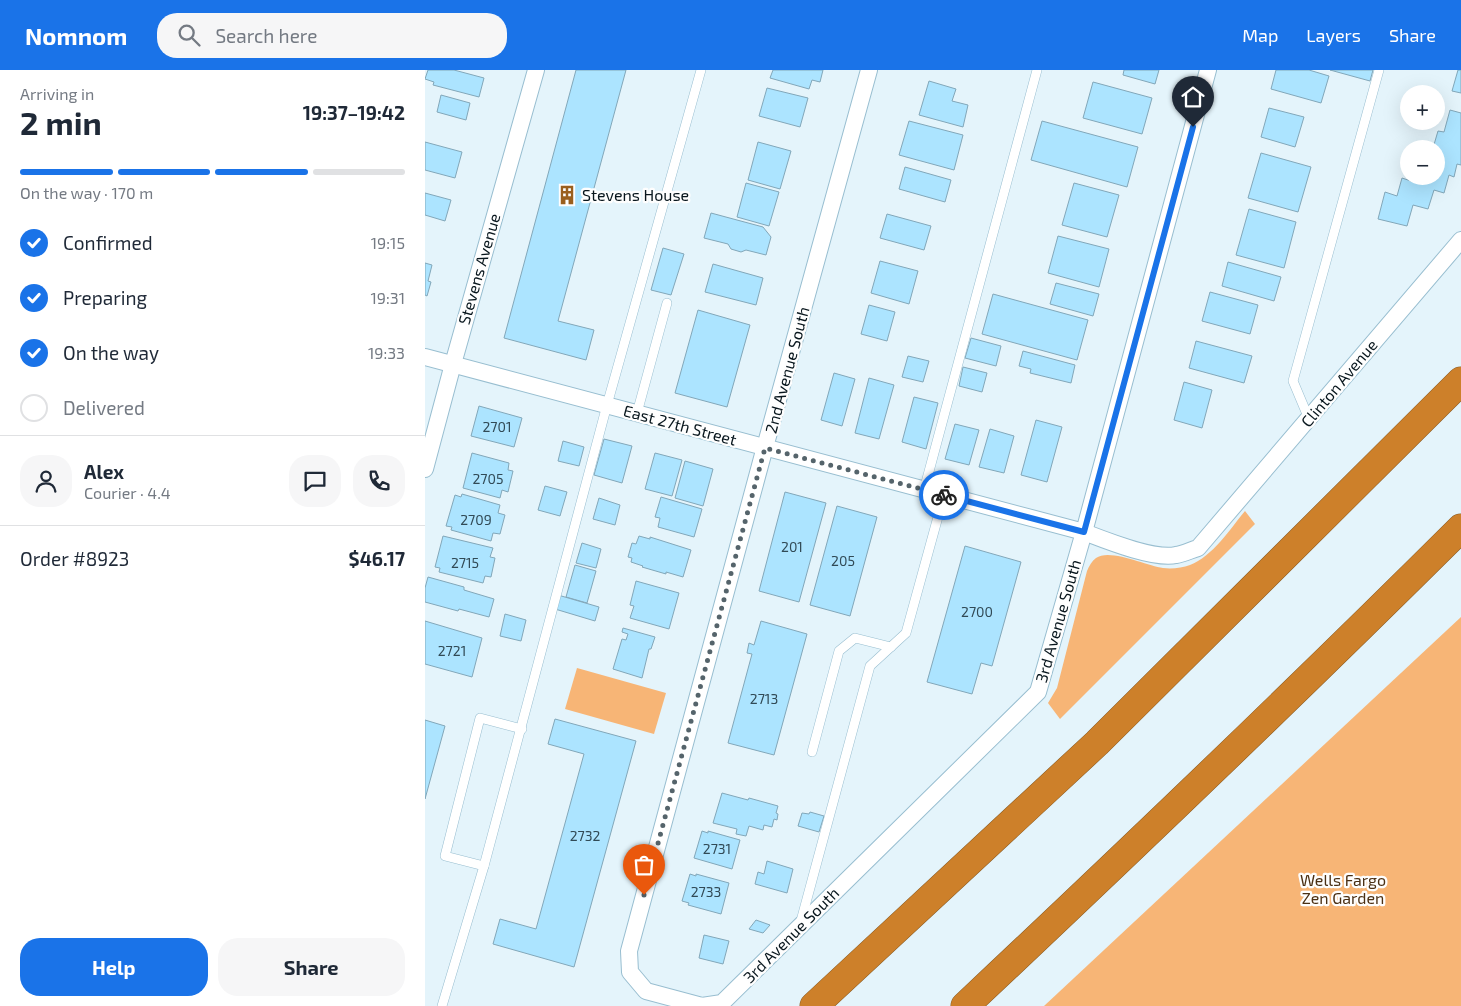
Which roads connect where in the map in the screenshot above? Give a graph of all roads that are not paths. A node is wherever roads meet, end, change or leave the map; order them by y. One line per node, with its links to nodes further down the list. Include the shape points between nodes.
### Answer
1 (536, 70): 10 (street, Stevens Avenue)
2 (701, 70): 12 (lane)
3 (869, 70): 15 (street, 2nd Avenue South)
4 (1037, 70): 17 (lane)
5 (1208, 70): 21 (street, 3rd Avenue South)
6 (1379, 70): 14 (lane, via 1293,381)
7 (1461, 240): 14 (street, Clinton Avenue)
8 (667, 303): 13 (lane)
9 (425, 357): 10 (street, East 27th Street)
10 (453, 364): 12 (street, East 27th Street); 16 (street, Stevens Avenue)
11 (1461, 381): 28 (highway, via 1097,742)
12 (607, 405): 13 (street, East 27th Street); 23 (lane)
13 (637, 413): 15 (street, East 27th Street)
14 (1309, 419): 19 (street, Clinton Avenue)
15 (765, 448): 17 (street, East 27th Street); 27 (street, 2nd Avenue South, via 629,951 630,972 646,991)
16 (425, 469)
17 (924, 490): 18 (street, East 27th Street)
18 (944, 495): 21 (street, East 27th Street); 22 (lane, via 906,633)
19 (1217, 528): 21 (street, East 27th Street, via 1198,548 1174,556 1150,554)
20 (1461, 528): 31 (highway, via 1305,682)
21 (1084, 532): 26 (street, 3rd Avenue South, via 1038,692)
22 (891, 647): 24 (lane, via 855,638 839,651); 26 (lane, via 870,666)
23 (522, 729): 25 (lane); 25 (lane, via 480,718 445,856)
24 (812, 752)
25 (484, 866): 29 (lane)
26 (800, 926): 27 (street, 3rd Avenue South, via 722,1003 702,1006)
27 (668, 997)
28 (824, 998): 30 (highway)
29 (442, 1006)
30 (797, 1006)
31 (965, 1006)

